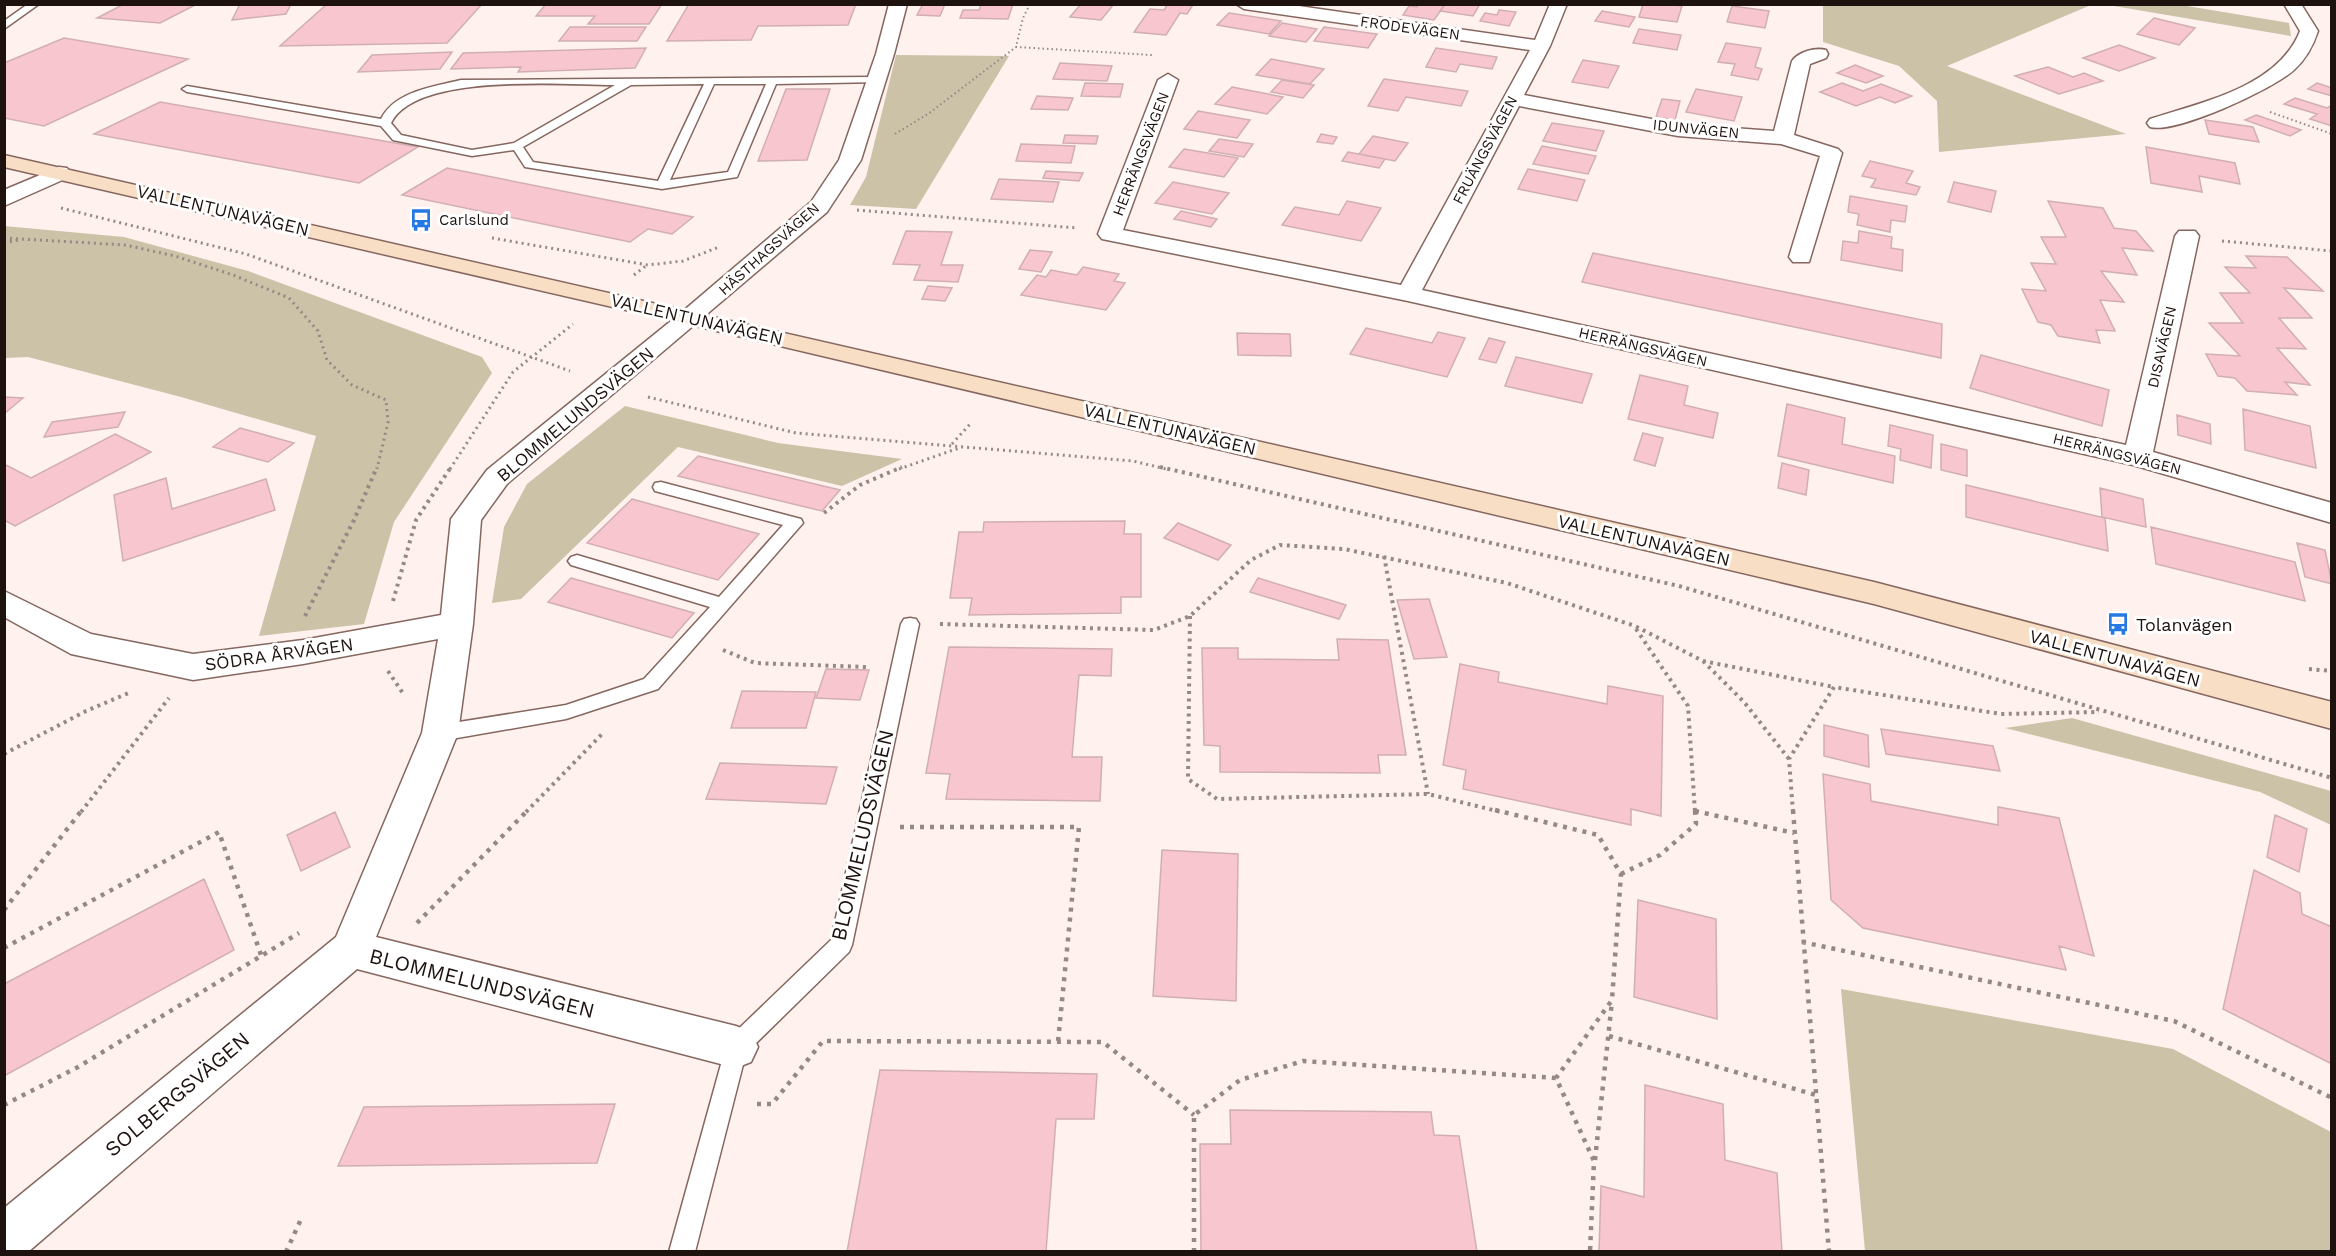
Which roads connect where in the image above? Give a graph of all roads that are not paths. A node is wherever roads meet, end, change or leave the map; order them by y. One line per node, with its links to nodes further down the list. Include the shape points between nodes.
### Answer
1 (36, 4): 6 (lane)
2 (898, 4): 11 (street, HÄSTHAGSVÄGEN)
3 (1244, 4): 9 (street, FRODEVÄGEN)
4 (1559, 4): 9 (street, FRUÄNGSVÄGEN)
5 (2292, 4): 7 (street)
6 (4, 26)
7 (2309, 31): 8 (street); 19 (street, via 2307,43 2285,69 2232,99)
8 (2331, 35)
9 (1541, 46): 17 (street, FRUÄNGSVÄGEN)
10 (1819, 54): 20 (street, via 1801,61)
11 (877, 80): 15 (lane); 29 (street, HÄSTHAGSVÄGEN, via 850,160 819,207)
12 (1168, 80): 28 (street, HERRÄNGSVÄGEN, via 1110,234)
13 (628, 82): 14 (lane); 18 (lane, via 461,83 419,94 392,109); 21 (lane)
14 (710, 82): 15 (lane); 24 (lane)
15 (772, 82): 24 (lane, via 733,175)
16 (187, 89): 18 (lane)
17 (1512, 99): 20 (street, IDUNVÄGEN, via 1678,130); 28 (street, FRUÄNGSVÄGEN)
18 (386, 123): 21 (lane, via 397,138 472,153)
19 (2157, 123)
20 (1783, 138): 27 (street, IDUNVÄGEN, via 1831,153)
21 (517, 146): 24 (lane, via 529,165)
22 (4, 161): 23 (main road, VALLENTUNAVÄGEN)
23 (59, 173): 25 (street); 29 (main road, VALLENTUNAVÄGEN)
24 (662, 185)
25 (10, 198)
26 (2187, 236): 30 (street, DISAVÄGEN)
27 (1801, 257)
28 (1408, 294): 30 (street, HERRÄNGSVÄGEN)
29 (692, 317): 36 (street, BLOMMELUNDSVÄGEN, via 497,477 466,519); 38 (main road, VALLENTUNAVÄGEN, via 1874,593)
30 (2138, 457): 32 (street, HERRÄNGSVÄGEN)
31 (661, 487): 35 (lane, via 795,523)
32 (2331, 513)
33 (577, 561): 35 (lane)
34 (4, 602): 36 (street, SÖDRA ÅRVÄGEN, via 83,645 193,667)
35 (722, 604): 39 (lane, via 651,684 566,711)
36 (457, 624): 39 (street, BLOMMELUNDSVÄGEN)
37 (910, 624): 41 (lane, BLOMMELUDSVÄGEN, via 841,945)
38 (2331, 716)
39 (440, 733): 40 (street, BLOMMELUNDSVÄGEN)
40 (367, 953): 41 (street, BLOMMELUNDSVÄGEN); 42 (street, SOLBERGSVÄGEN, via 293,996)
41 (736, 1047): 43 (lane)
42 (4, 1240)
43 (682, 1251)

